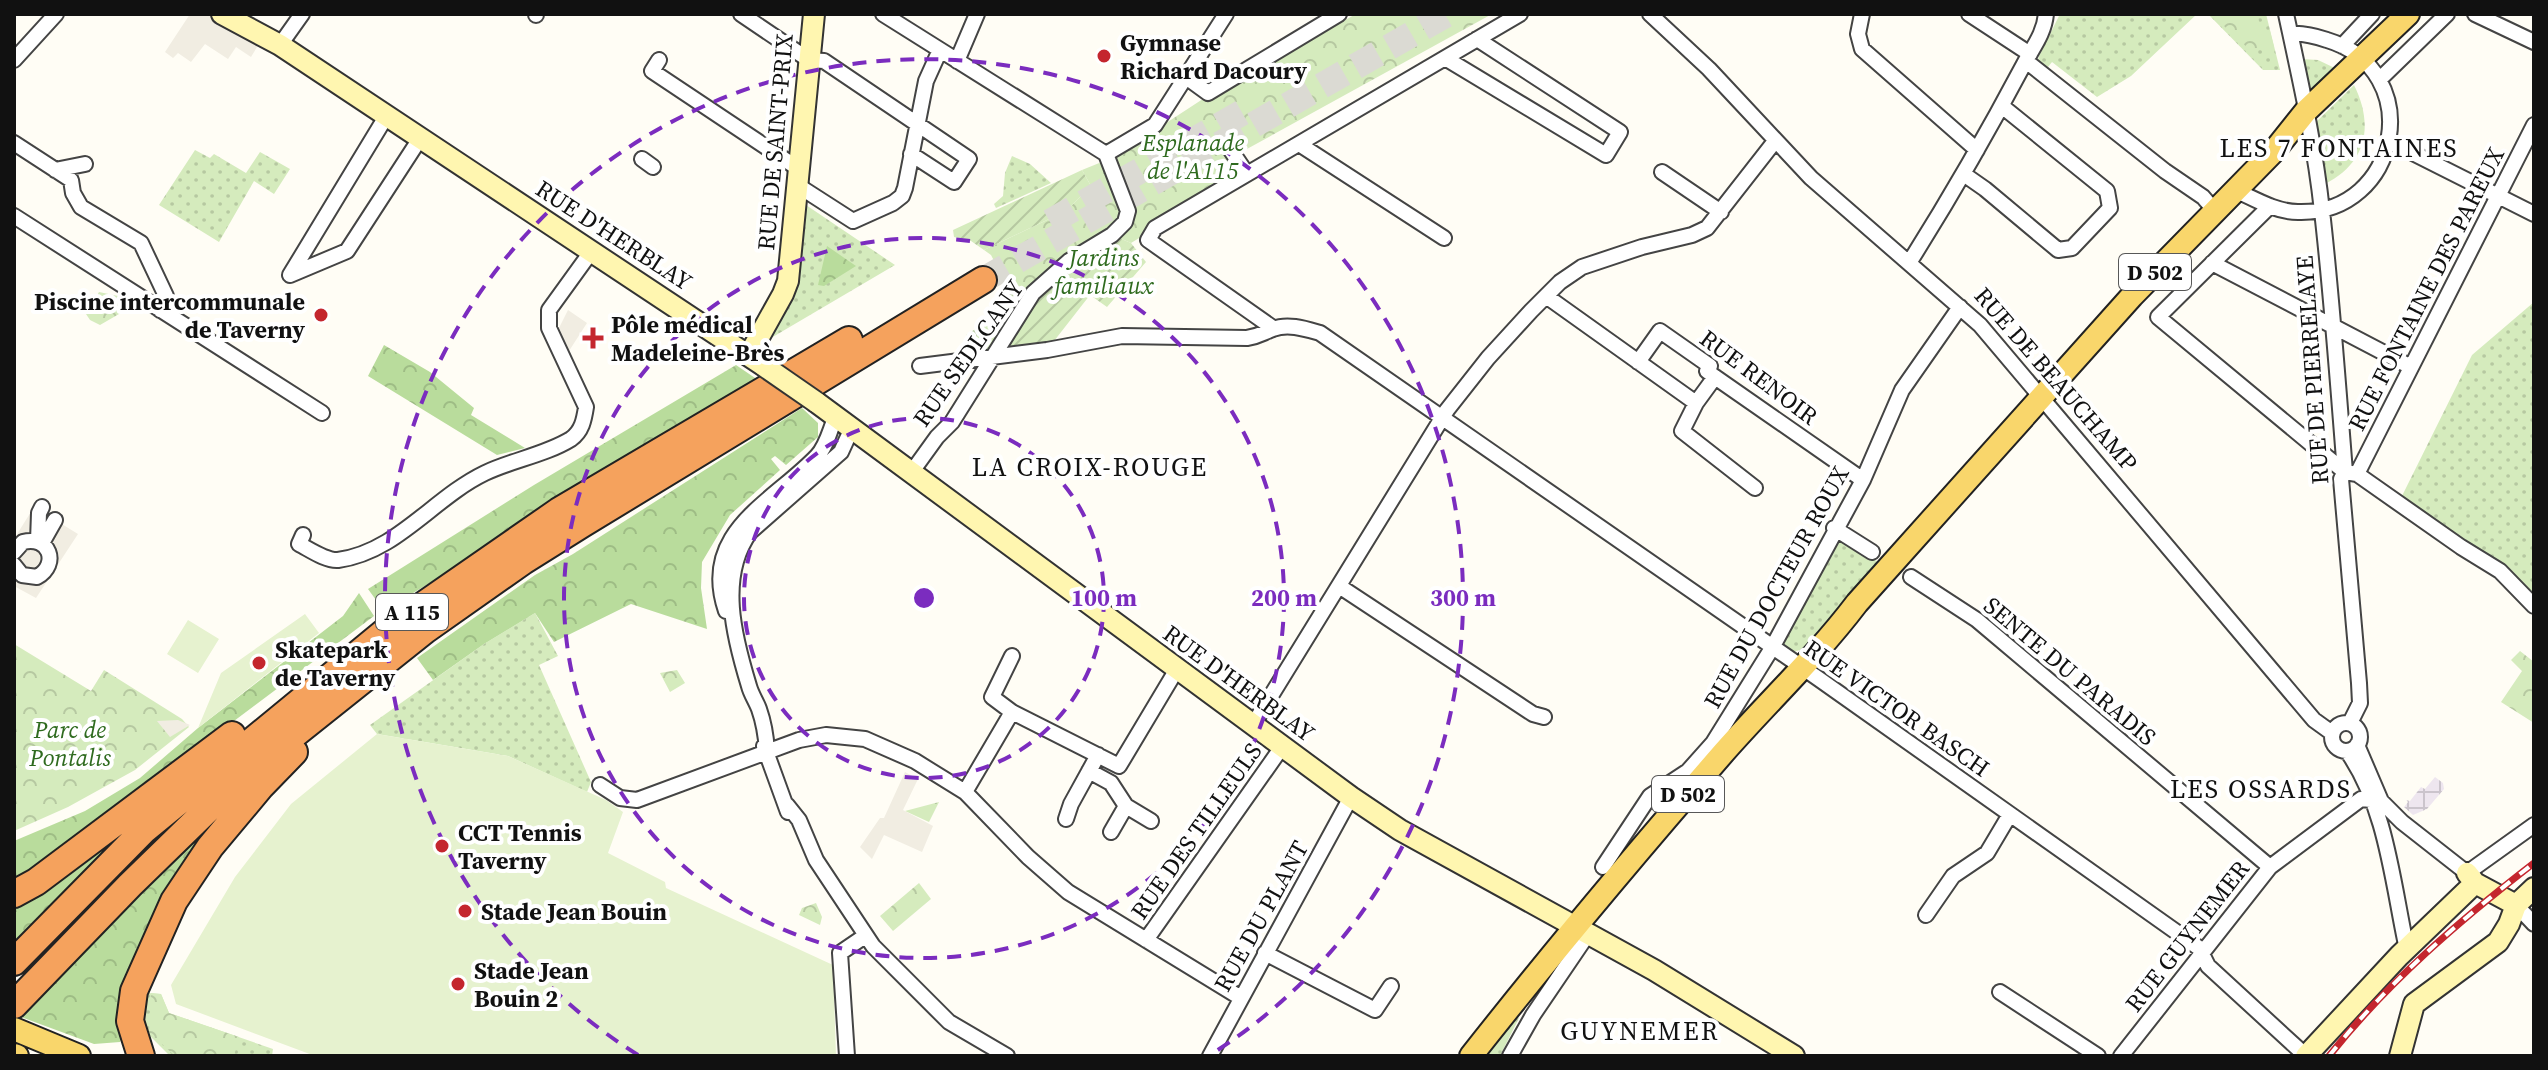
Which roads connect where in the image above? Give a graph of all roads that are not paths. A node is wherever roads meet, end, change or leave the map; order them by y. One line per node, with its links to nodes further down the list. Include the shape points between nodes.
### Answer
1 (56, 14): 28 (street)
2 (222, 14): 24 (main road, RUE D'HERBLAY)
3 (239, 14): 24 (main road, RUE D'HERBLAY)
4 (302, 14): 24 (street)
5 (741, 14): 30 (street)
6 (814, 14): 30 (main road, RUE DE SAINT-PRIX)
7 (883, 14): 25 (street)
8 (977, 14): 31 (street)
9 (1226, 14): 33 (street)
10 (1339, 14): 33 (street, via 1208,93)
11 (1520, 14): 22 (street)
12 (1650, 14): 40 (street, RUE DE BEAUCHAMP)
13 (1862, 14): 45 (street, via 1862,49)
14 (1969, 14): 27 (street)
15 (2046, 14): 27 (street, via 2044,30)
16 (2286, 14): 21 (street, RUE DE PIERRELAYE)
17 (2372, 14): 32 (street)
18 (2410, 14): 32 (main road, D 502)
19 (2447, 14): 32 (street)
20 (2475, 14): 23 (street)
21 (2291, 34): 32 (street, via 2318,37); 36 (street, RUE DE PIERRELAYE)
22 (1477, 39): 26 (street); 26 (street, via 1620,132 1606,155)
23 (2534, 42)
24 (280, 45): 35 (main road, RUE D'HERBLAY)
25 (940, 50): 31 (street); 37 (street, via 926,81)
26 (1445, 58): 43 (street)
27 (2028, 58): 34 (street); 58 (street)
28 (14, 60)
29 (659, 60): 52 (street, via 652,71)
30 (809, 60): 37 (street, via 824,61); 52 (main road, RUE DE SAINT-PRIX)
31 (957, 61): 47 (street)
32 (2362, 62): 36 (main road, D 502); 41 (street, via 2389,107)
33 (1186, 77): 47 (street, via 1155,125)
34 (2003, 107): 45 (street); 51 (street, via 2107,191 2110,208 2072,248 2058,250)
35 (387, 115): 39 (main road, RUE D'HERBLAY); 39 (street, via 290,275 347,251)
36 (2307, 117): 54 (main road, D 502); 57 (street, RUE DE PIERRELAYE)
37 (917, 124): 46 (street); 46 (street, via 969,159 954,182)
38 (2534, 125): 55 (street, RUE FONTAINE DES PAREUX)
39 (421, 137): 63 (main road, RUE D'HERBLAY)
40 (1775, 141): 59 (street); 64 (street, RUE DE BEAUCHAMP)
41 (2389, 141): 55 (street); 57 (street, via 2375,174 2357,194)
42 (14, 143): 48 (street)
43 (1299, 144): 50 (street); 62 (street)
44 (1230, 149): 50 (street)
45 (1977, 150): 51 (street)
46 (911, 154): 52 (street, via 902,196 853,221)
47 (1106, 154): 72 (street, RUE SEDLCANY, via 1128,211 1125,222 1033,293)
48 (55, 170): 53 (street); 53 (street, via 85,164)
49 (1662, 172): 59 (street)
50 (1247, 174): 70 (street, via 1155,228 1148,240)
51 (1965, 175): 64 (street)
52 (798, 177): 71 (main road, RUE DE SAINT-PRIX, via 783,294)
53 (71, 180): 68 (street, via 81,207 141,243 166,296)
54 (2235, 190): 56 (street); 58 (main road, D 502)
55 (2499, 196): 60 (street); 75 (street, RUE FONTAINE DES PAREUX)
56 (2270, 206): 57 (street, via 2297,212); 65 (street)
57 (2322, 209): 69 (street, RUE DE PIERRELAYE)
58 (2215, 211): 78 (main road, D 502, via 2132,296)
59 (1721, 212): 66 (street, via 1701,232 1582,267)
60 (2534, 214)
61 (14, 216): 68 (street)
62 (1444, 238)
63 (591, 252): 71 (main road, RUE D'HERBLAY); 91 (street, via 549,310 549,328 586,407 573,437 484,473 395,538 359,555 333,561 299,544)
64 (1909, 263): 67 (street, RUE DE BEAUCHAMP)
65 (2212, 263): 69 (street); 85 (street, via 2158,317)
66 (1546, 296): 73 (street); 80 (street)
67 (1960, 307): 78 (street, RUE DE BEAUCHAMP); 86 (street, RUE DU DOCTEUR ROUX, via 1902,390)
68 (160, 310): 79 (street)
69 (2332, 326): 75 (street); 85 (street, RUE DE PIERRELAYE)
70 (1273, 328): 72 (street, via 1247,338 1122,336); 80 (street, RUE VICTOR BASCH, via 1320,333)
71 (750, 356): 81 (main road, RUE D'HERBLAY, bridge)
72 (986, 357): 74 (street); 84 (street, RUE SEDLCANY, via 952,422)
73 (1638, 362): 76 (street, RUE RENOIR, via 1660,331 1710,366 1707,371); 77 (street)
74 (920, 366)
75 (2411, 367): 85 (street, RUE FONTAINE DES PAREUX)
76 (1715, 377): 77 (street); 86 (street, RUE RENOIR)
77 (1696, 403): 87 (street, via 1682,431)
78 (2048, 404): 104 (main road, D 502); 110 (street, RUE DE BEAUCHAMP, via 2314,720)
79 (322, 413)
80 (1442, 418): 97 (street); 101 (street, RUE VICTOR BASCH)
81 (844, 422): 82 (main road, RUE D'HERBLAY); 83 (street); 100 (street, via 819,454 750,515 724,553 720,587)
82 (881, 450): 83 (street); 84 (main road, RUE D'HERBLAY)
83 (841, 452): 100 (street, via 769,512 742,543 731,580)
84 (911, 473): 105 (main road, RUE D'HERBLAY)
85 (2351, 473): 98 (street, via 2500,571); 108 (street, RUE DE PIERRELAYE, via 2341,479 2360,703)
86 (1863, 480): 90 (street, RUE DU DOCTEUR ROUX)
87 (1755, 488)
88 (42, 507): 92 (street)
89 (55, 520): 92 (street)
90 (1834, 528): 94 (street); 101 (street, RUE DU DOCTEUR ROUX)
91 (303, 535)
92 (40, 542): 93 (street, via 23,542); 95 (street, via 51,559 44,573 30,578)
93 (14, 552)
94 (1872, 552)
95 (14, 565)
96 (1911, 577): 129 (street, SENTE DU PARADIS, via 1977,620)
97 (1339, 586): 107 (street); 109 (street)
98 (2534, 606)
99 (386, 631): 103 (highway, A 115, via 559,511 980,273 523,561); 132 (highway, via 353,644); 142 (highway, A 115, via 144,830)
100 (739, 648): 113 (street)
101 (1772, 648): 104 (street, RUE VICTOR BASCH); 128 (street, RUE DU DOCTEUR ROUX, via 1713,743 1688,771 1650,796)
102 (1012, 656): 106 (street, via 990,702)
103 (380, 664): 146 (highway, A 115, via 242,776); 152 (highway, via 261,786 174,901 134,991 130,1021)
104 (1800, 665): 121 (street, RUE VICTOR BASCH); 136 (main road, D 502)
105 (1177, 669): 109 (main road, RUE D'HERBLAY); 114 (street, via 1119,766)
106 (1012, 712): 114 (street); 117 (street)
107 (1544, 717)
108 (2350, 723): 110 (street, via 2339,724); 112 (street, via 2360,735)
109 (1253, 725): 111 (main road, RUE D'HERBLAY)
110 (2332, 733): 112 (street, via 2333,745)
111 (1282, 747): 118 (main road, RUE D'HERBLAY); 138 (street, RUE DES TILLEULS)
112 (2352, 748): 119 (street)
113 (767, 751): 116 (street, via 637,800 620,798); 117 (street, via 814,736 865,739); 137 (street, via 798,839)
114 (1098, 755): 115 (street)
115 (1089, 771): 120 (street, via 1111,783); 122 (street)
116 (600, 785)
117 (965, 792): 138 (street, via 1068,892)
118 (1351, 797): 136 (main road, RUE D'HERBLAY, via 1400,830); 140 (street, RUE DU PLANT)
119 (2377, 801): 124 (street); 127 (street); 129 (street, RUE GUYNEMER, via 2361,799)
120 (1126, 806): 123 (street); 126 (street)
121 (2009, 816): 134 (street, via 1987,853 1953,876); 141 (street, RUE VICTOR BASCH)
122 (1066, 819)
123 (1151, 821)
124 (2402, 822): 127 (street, via 2390,820); 130 (street)
125 (2534, 825): 130 (street)
126 (1111, 832)
127 (2383, 836): 139 (street)
128 (1603, 867)
129 (2270, 867): 141 (street, RUE GUYNEMER)
130 (2471, 878): 133 (main road); 139 (main road)
131 (2534, 888): 133 (main road)
132 (14, 894)
133 (2516, 905): 135 (street); 162 (main road, via 2498,942 2414,1004)
134 (1926, 915)
135 (2534, 924)
136 (1582, 930): 156 (main road, D 502); 157 (street, via 1574,953); 158 (main road, RUE D'HERBLAY)
137 (865, 936): 150 (street, via 934,1005 951,1012); 153 (street, via 840,953)
138 (1146, 940): 145 (street)
139 (2410, 946): 161 (main road)
140 (1265, 953): 145 (street, RUE DU PLANT); 147 (street)
141 (2202, 955): 160 (street, RUE GUYNEMER); 161 (street, RUE VICTOR BASCH)
142 (14, 962)
143 (1391, 986): 147 (street)
144 (2000, 992): 159 (street)
145 (1241, 998): 155 (street, RUE DU PLANT)
146 (14, 1005)
147 (1375, 1010): 148 (street)
148 (1384, 1025)
149 (14, 1029): 151 (main road)
150 (979, 1045): 154 (street)
151 (79, 1056)
152 (136, 1056)
153 (847, 1056)
154 (1007, 1056)
155 (1210, 1056)
156 (1471, 1056)
157 (1510, 1056)
158 (1794, 1056)
159 (2098, 1056)
160 (2121, 1056)
161 (2306, 1056)
162 (2400, 1056)

